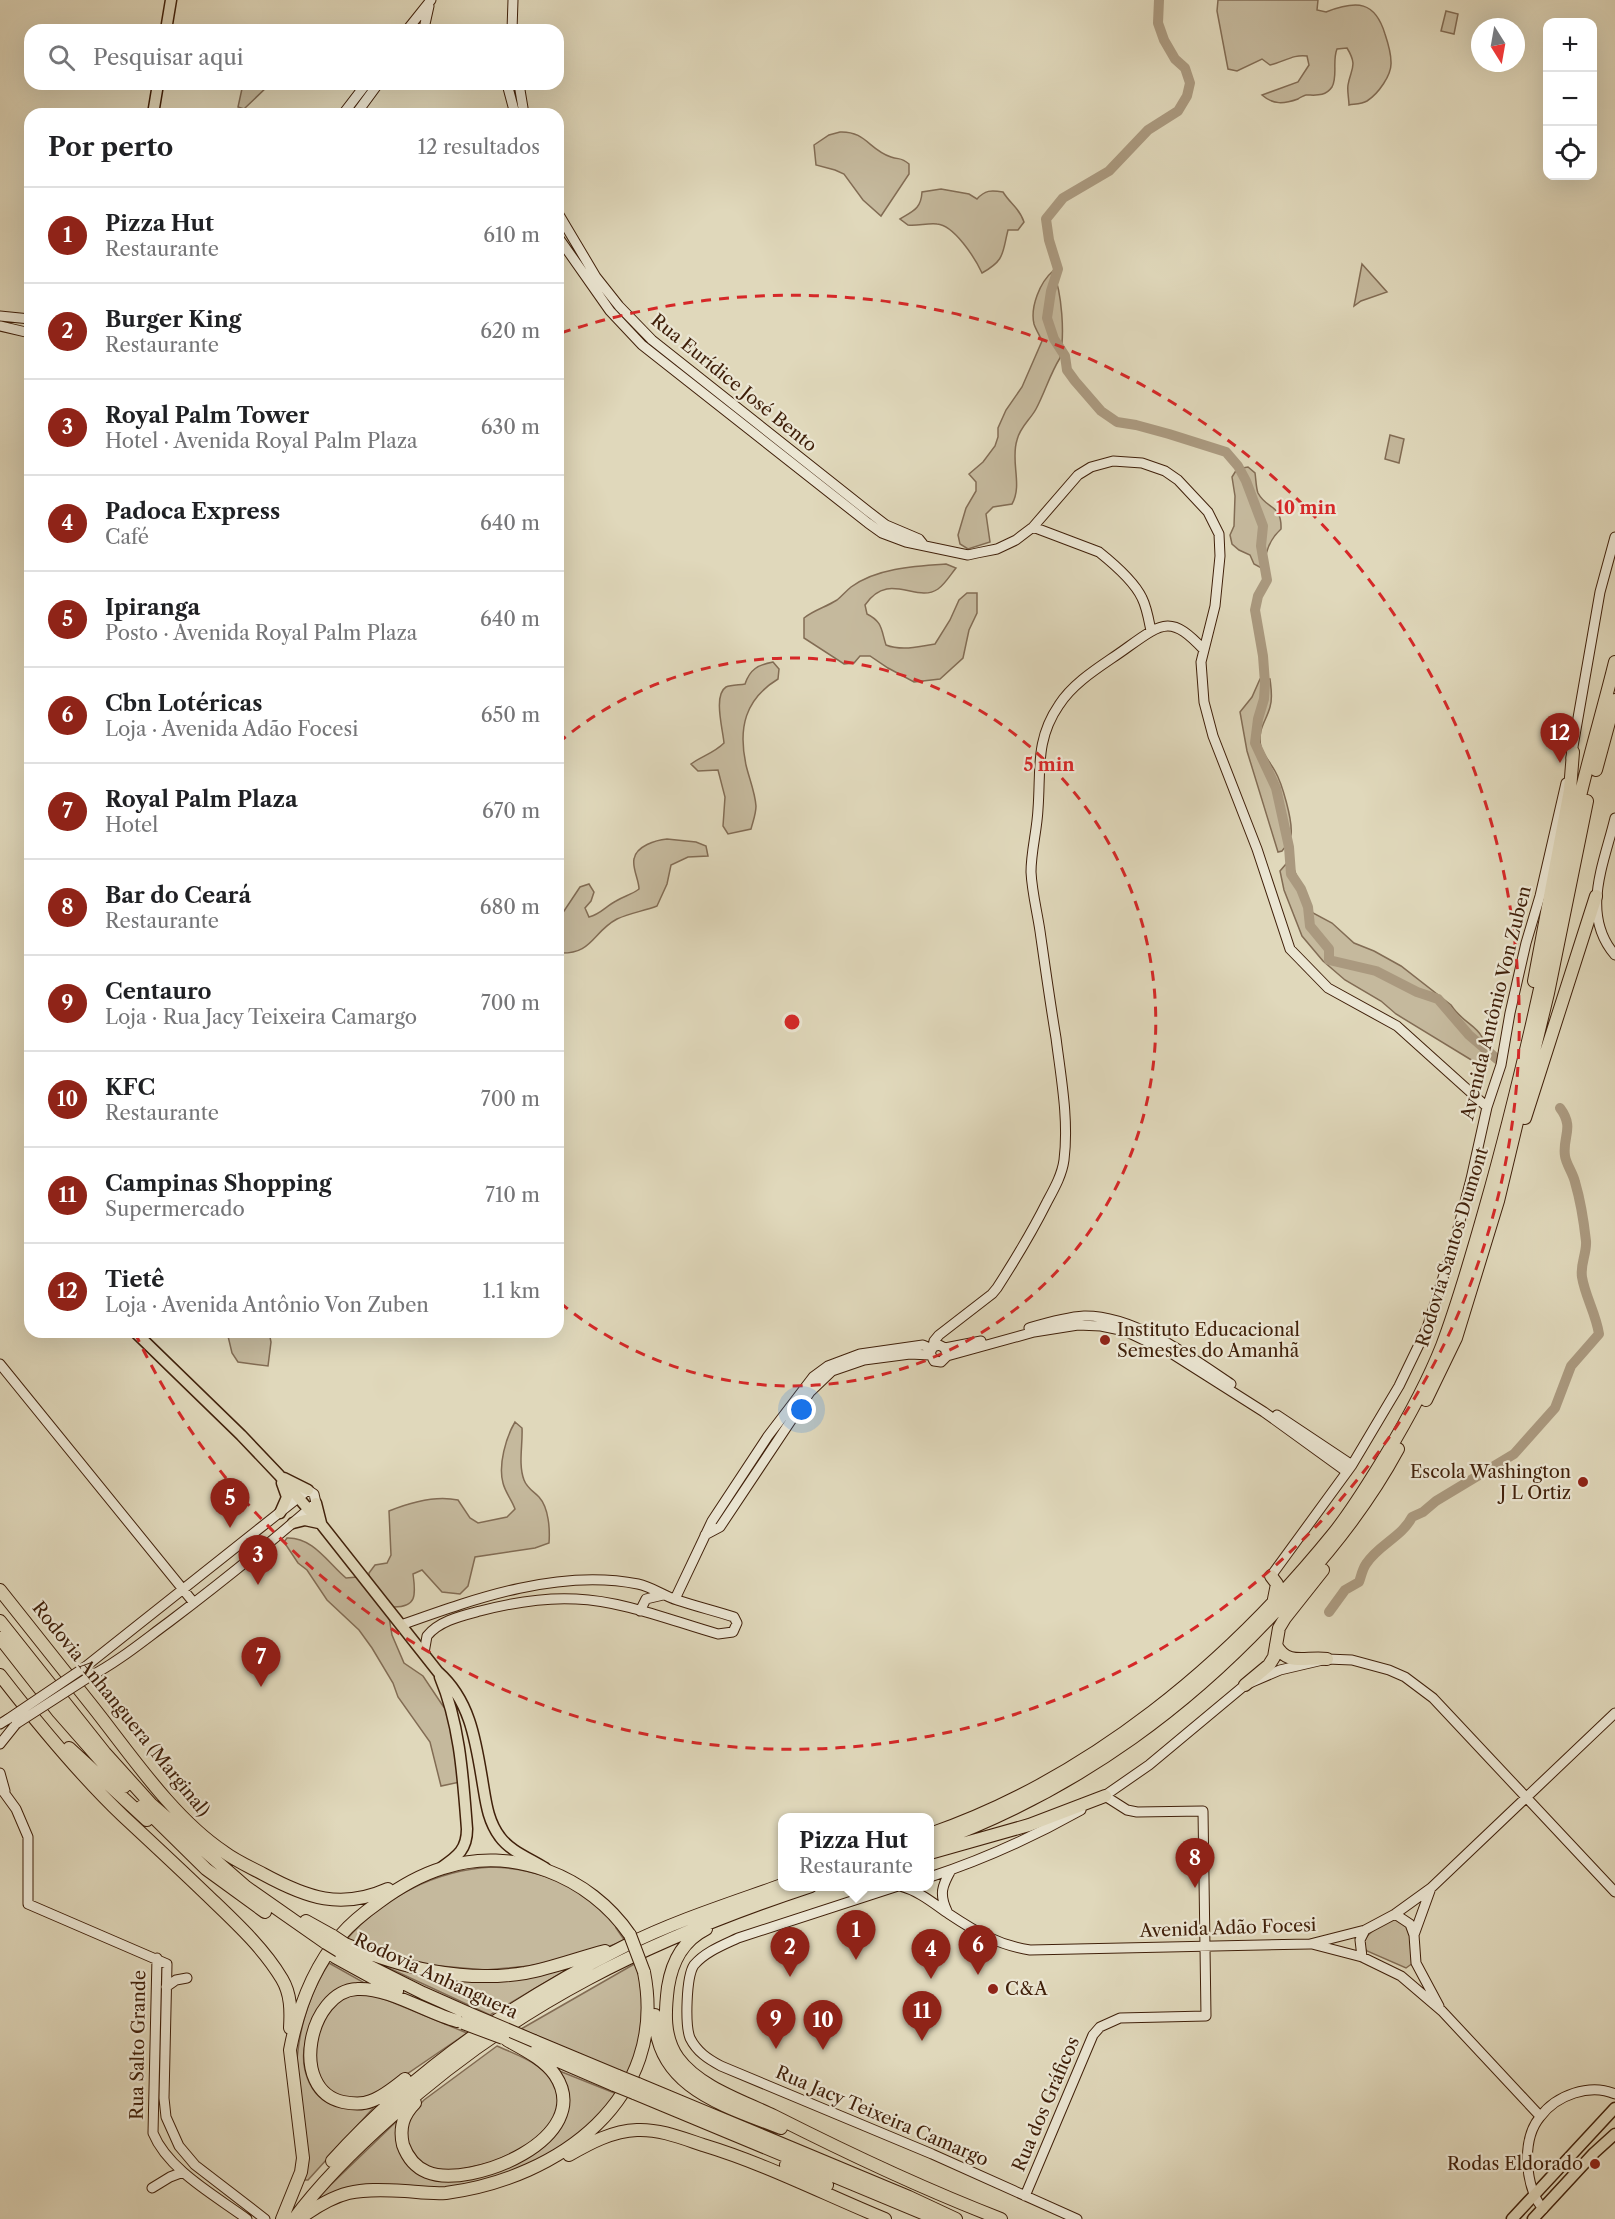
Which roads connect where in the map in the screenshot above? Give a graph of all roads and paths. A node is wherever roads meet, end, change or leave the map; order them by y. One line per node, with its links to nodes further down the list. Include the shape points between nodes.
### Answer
1 (171, 0): 4 (main road)
2 (513, 0): 7 (street)
3 (431, 1): 5 (street); 6 (street)
4 (167, 24)
5 (412, 24)
6 (427, 24)
7 (512, 24)
8 (157, 90): 13 (main road)
9 (361, 90): 14 (street)
10 (374, 90): 15 (street)
11 (509, 90): 16 (street)
12 (520, 90): 17 (street)
13 (154, 108)
14 (348, 108)
15 (360, 108)
16 (513, 108)
17 (523, 108)
18 (564, 223): 26 (street, Rua Eurídice José Bento, via 596,277 651,340 868,512)
19 (564, 246): 26 (street, Rua Eurídice José Bento, via 610,311 642,345 868,523 896,539)
20 (0, 316): 21 (street)
21 (24, 318)
22 (0, 326): 23 (street)
23 (24, 332)
24 (1033, 527): 26 (street, Rua Eurídice José Bento, via 1016,540 977,554); 29 (street, via 1108,559 1143,600); 30 (street, Rua Eurídice José Bento, via 1078,475 1091,467 1113,461 1151,465 1178,480 1202,505 1216,526 1220,542 1215,606)
25 (1615, 537): 27 (street, Avenida Antônio Von Zuben)
26 (923, 544)
27 (1613, 551): 28 (street, Avenida Antônio Von Zuben)
28 (1611, 565): 33 (street, Avenida Antônio Von Zuben, via 1587,665)
29 (1151, 631): 30 (street, via 1173,625); 41 (street, via 1069,692 1051,718 1041,745 1031,872 1063,1086 1064,1162 1028,1239 993,1294 946,1330)
30 (1204, 650): 38 (street, Rua Eurídice José Bento, via 1200,674 1207,717 1290,949 1329,988 1397,1026)
31 (1615, 662): 37 (highway, Rodovia Santos Dumont, via 1577,808)
32 (1615, 700): 39 (highway, Rodovia Santos Dumont, via 1585,807 1560,938)
33 (1573, 752): 37 (highway, via 1570,790 1527,1017); 38 (street, Avenida Antônio Von Zuben, via 1510,1012 1501,1065)
34 (1615, 818): 35 (street)
35 (1596, 896): 36 (street, via 1600,932); 39 (highway)
36 (1615, 955)
37 (1523, 1062): 54 (highway, Rodovia Santos Dumont, via 1479,1230 1441,1348 1402,1427 1363,1492)
38 (1486, 1107): 43 (street, Avenida Antônio Von Zuben, via 1465,1202 1427,1328 1400,1386)
39 (1509, 1161): 52 (highway, Rodovia Santos Dumont, via 1456,1338 1388,1469)
40 (141, 1338): 44 (main road)
41 (938, 1350): 43 (street, via 995,1343 1078,1325 1125,1330 1172,1353); 43 (street, via 1078,1317 1118,1321 1176,1349); 51 (street, via 864,1360 832,1371 810,1392 720,1527); 51 (street, via 922,1345 860,1354 828,1366 813,1377 768,1436)
42 (0, 1364): 56 (street)
43 (1350, 1469): 53 (street, Avenida Antônio Von Zuben)
44 (279, 1474): 45 (main road); 46 (main road); 48 (main road, via 286,1497)
45 (308, 1490): 46 (street); 47 (street, via 314,1494)
46 (298, 1498): 47 (main road); 48 (street)
47 (312, 1506): 49 (street); 50 (main road)
48 (280, 1513): 56 (street)
49 (293, 1522): 50 (main road); 60 (street)
50 (321, 1524): 63 (main road)
51 (704, 1536): 58 (street)
52 (1329, 1552): 65 (highway, via 1324,1569 1279,1628); 81 (highway, Rodovia Santos Dumont, via 1235,1654 1192,1694 1148,1727 1005,1814)
53 (1272, 1574): 54 (highway, via 1282,1581); 59 (highway, via 1277,1584)
54 (1293, 1580): 59 (highway, Rodovia Santos Dumont)
55 (0, 1590): 88 (highway, Rodovia Anhanguera (Marginal), via 181,1815 224,1852 282,1884 323,1899 368,1898)
56 (183, 1590): 60 (street); 72 (street, bridge)
57 (663, 1595): 58 (street); 61 (street, via 646,1599); 63 (street, via 641,1585 614,1581 564,1582 478,1598)
58 (675, 1599): 61 (street, via 734,1617 736,1628 728,1635 718,1634)
59 (1273, 1602): 80 (highway, Rodovia Santos Dumont, via 1184,1687 1089,1755 995,1808)
60 (194, 1603): 72 (street, bridge, via 122,1657)
61 (640, 1611): 66 (street, via 574,1599 510,1604 440,1624 427,1636)
62 (0, 1621): 101 (highway, Rodovia Anhanguera, via 126,1777 172,1823 246,1887)
63 (401, 1625): 66 (main road)
64 (0, 1638): 82 (highway, Rodovia Anhanguera, via 111,1774)
65 (1276, 1645): 67 (highway, via 1291,1659); 70 (highway, via 1269,1665)
66 (424, 1653): 68 (main road)
67 (1327, 1659): 70 (street, via 1280,1670); 79 (street, via 1352,1660 1405,1677 1432,1698)
68 (438, 1672): 73 (main road); 74 (main road, via 462,1703)
69 (2, 1678): 82 (highway, via 79,1758); 116 (highway, via 93,1785 234,1920 267,1958 284,1981 289,1999)
70 (1245, 1685): 78 (street, via 1149,1765)
71 (1615, 1713): 79 (street, Avenida Adão Focesi)
72 (8, 1723): 75 (street)
73 (458, 1743): 74 (main road, via 469,1749); 84 (main road, via 467,1841 462,1852)
74 (476, 1743): 86 (main road, via 491,1823 505,1843)
75 (0, 1744)
76 (0, 1773): 77 (street)
77 (3, 1790): 106 (street, via 28,1837 28,1904)
78 (1105, 1796): 83 (highway, via 1029,1825); 85 (street, via 1051,1826); 103 (street, via 1137,1812 1203,1811)
79 (1527, 1797): 90 (street, Avenida Adão Focesi); 94 (street)
80 (934, 1832)
81 (934, 1842)
82 (184, 1850): 101 (highway, Rodovia Anhanguera, via 242,1896)
83 (934, 1852)
84 (440, 1868): 86 (highway, via 496,1861 535,1866); 88 (highway)
85 (951, 1870): 87 (street); 96 (street, via 941,1890)
86 (556, 1874): 99 (highway, via 590,1892 613,1912)
87 (934, 1876)
88 (417, 1878): 116 (highway, via 370,1909 339,1937 310,1984)
89 (778, 1887): 99 (highway)
90 (1431, 1888): 97 (street, Avenida Adão Focesi); 100 (street)
91 (799, 1891): 95 (highway)
92 (886, 1891): 135 (street, Rua Jacy Teixeira Camargo, via 738,1938 700,1960 693,1967 689,1983 690,2037 705,2058)
93 (914, 1891): 96 (street, Avenida Adão Focesi)
94 (1615, 1892)
95 (738, 1911): 117 (highway, via 588,1977 532,2009); 127 (highway, via 692,1938 674,1962 666,2008 667,2032 674,2052 710,2084)
96 (948, 1913): 103 (street, Avenida Adão Focesi, via 1000,1944 1030,1950)
97 (1395, 1914): 98 (street, Avenida Adão Focesi); 100 (street, via 1410,1924)
98 (1365, 1930): 102 (street, Avenida Adão Focesi); 105 (street, via 1360,1940)
99 (627, 1935): 104 (highway, via 525,1972 467,1976 434,1973); 108 (highway, bridge); 115 (highway)
100 (1414, 1935): 107 (street)
101 (327, 1943): 104 (highway, Rodovia Anhanguera)
102 (1310, 1944): 103 (street, Avenida Adão Focesi); 105 (street)
103 (1205, 1946): 135 (street, Rua dos Gráficos, via 1206,2016 1120,2018 1100,2026)
104 (340, 1950): 113 (highway, Rodovia Anhanguera, via 423,1993)
105 (1362, 1957): 109 (street)
106 (157, 1958): 111 (street, via 167,1964); 125 (street, Rua Salto Grande)
107 (1416, 1963): 109 (street, via 1412,1972); 112 (street)
108 (646, 1970): 127 (highway, via 654,1990 657,2036 667,2063 680,2078 726,2105); 132 (highway, via 649,2013 643,2050 634,2073 607,2115 568,2148 536,2167 483,2186)
109 (1401, 1976): 112 (street)
110 (187, 1978): 111 (street)
111 (166, 1987): 123 (street, via 164,2098)
112 (1442, 2011): 122 (street)
113 (463, 2019): 114 (highway, Rodovia Anhanguera, bridge); 115 (highway, via 439,2016 376,1991 344,1992 328,2003 315,2029 310,2063 319,2088 332,2099 363,2104); 118 (highway, Rodovia Anhanguera, bridge, via 534,2041)
114 (505, 2039): 117 (highway, via 554,2073 563,2096 554,2130 537,2145 494,2166 453,2174 427,2172 417,2166 404,2148 405,2115); 118 (highway, Rodovia Anhanguera)
115 (465, 2042): 142 (highway, via 403,2090 359,2131)
116 (290, 2050): 142 (highway, via 303,2158)
117 (463, 2058): 143 (highway, via 417,2093 348,2156)
118 (616, 2080): 119 (highway, Rodovia Anhanguera, bridge)
119 (636, 2089): 124 (highway, Rodovia Anhanguera); 148 (highway, Rodovia Anhanguera)
120 (1615, 2094): 122 (street, via 1591,2089 1572,2093)
121 (1615, 2108): 130 (main road)
122 (1540, 2116): 128 (street, via 1530,2144)
123 (170, 2128): 125 (street); 137 (street, via 178,2146 195,2165)
124 (718, 2129): 146 (highway); 147 (highway, Rodovia Anhanguera)
125 (153, 2133): 129 (street, via 162,2150)
126 (1615, 2133): 134 (main road)
127 (864, 2161): 136 (highway)
128 (1528, 2166): 130 (street); 133 (street)
129 (183, 2172): 131 (street); 139 (street)
130 (1542, 2185): 133 (main road); 134 (street)
131 (152, 2188)
132 (444, 2193): 144 (highway, via 358,2190 323,2202); 145 (highway, via 496,2187 531,2175 613,2134 654,2131 735,2155)
133 (1534, 2194): 138 (street); 152 (main road)
134 (1555, 2194): 138 (main road)
135 (1025, 2196): 151 (street, Rua Jacy Teixeira Camargo)
136 (969, 2207): 149 (highway); 150 (highway)
137 (250, 2208): 139 (street); 141 (street)
138 (1543, 2209): 153 (main road)
139 (234, 2215): 140 (street)
140 (247, 2219)
141 (265, 2219)
142 (282, 2219)
143 (294, 2219)
144 (299, 2219)
145 (885, 2219)
146 (898, 2219)
147 (937, 2219)
148 (956, 2219)
149 (993, 2219)
150 (1001, 2219)
151 (1077, 2219)
152 (1512, 2219)
153 (1533, 2219)

